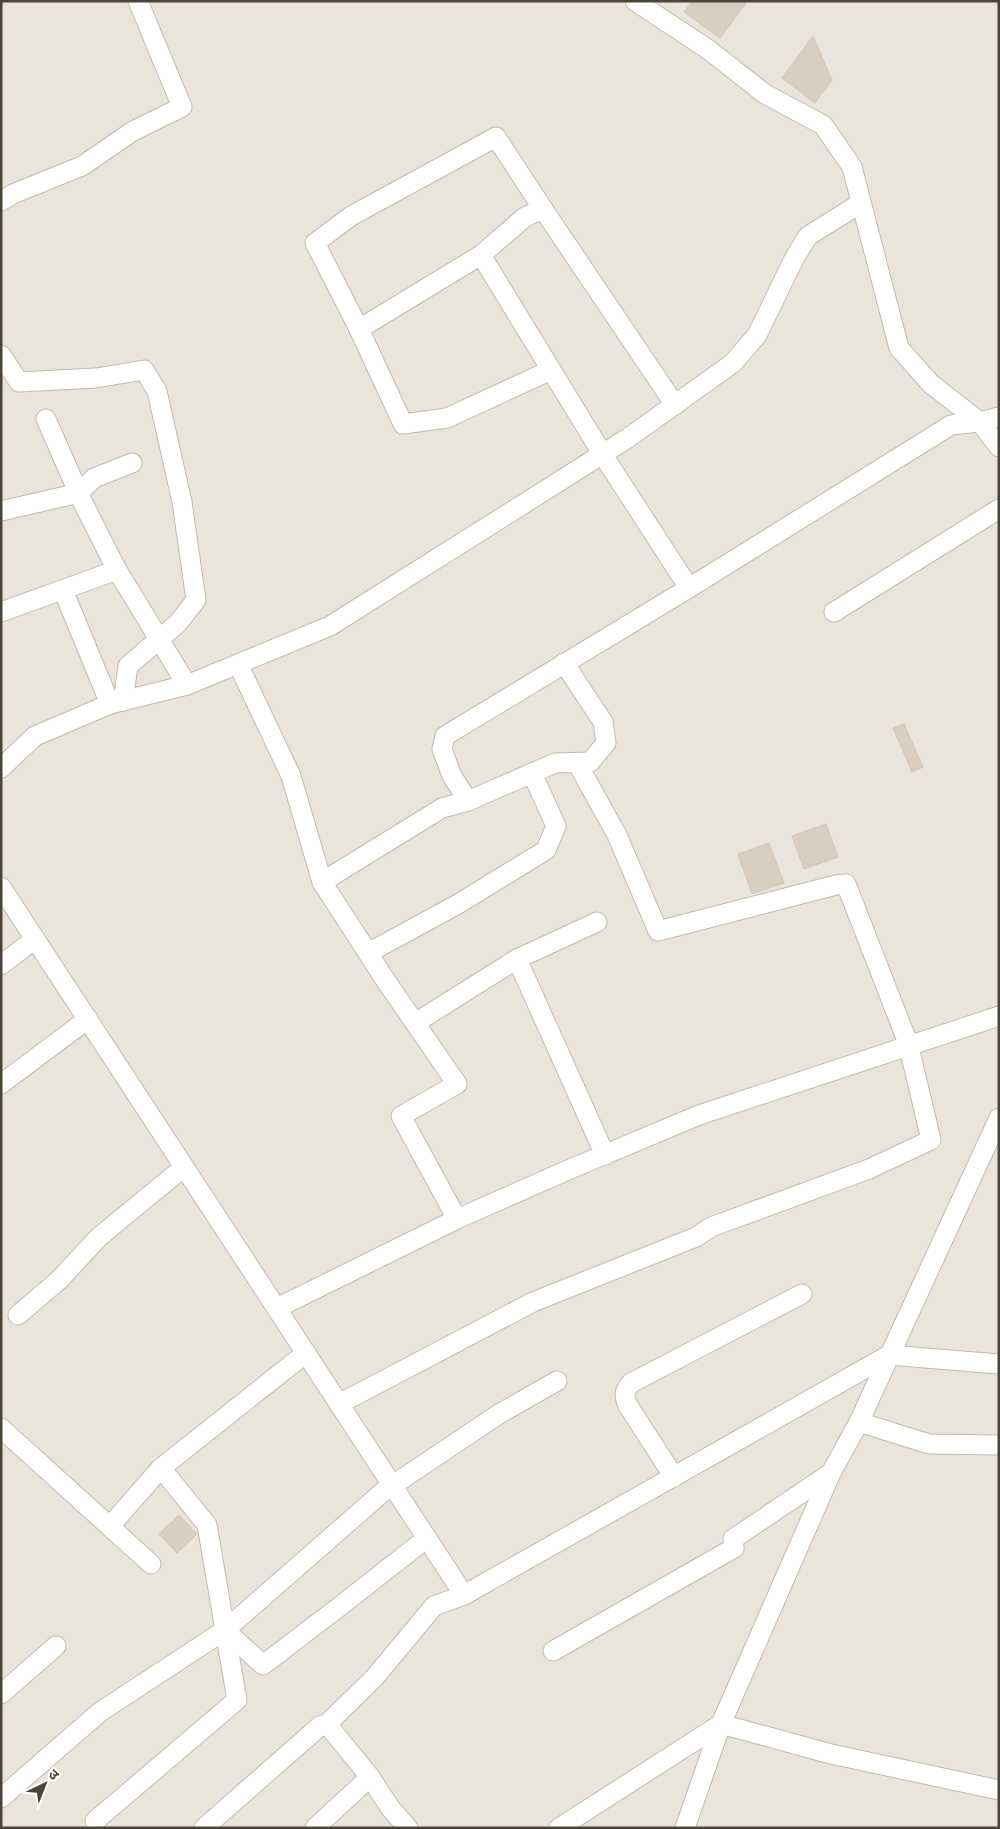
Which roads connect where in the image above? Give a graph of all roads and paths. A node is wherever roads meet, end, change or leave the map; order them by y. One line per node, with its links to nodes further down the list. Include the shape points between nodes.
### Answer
1 (138, 1): 3 (street, via 182,107 132,131 82,166)
2 (634, 1): 4 (street, via 709,50 765,94 823,125 852,167)
3 (1, 201)
4 (861, 203): 10 (street, via 808,236 757,335 733,364); 13 (street, via 899,348 931,384)
5 (543, 209): 6 (street, via 525,217); 7 (street, via 496,137 350,216 315,243); 10 (street)
6 (481, 255): 7 (street); 9 (street)
7 (359, 328): 9 (street, via 403,424 447,418)
8 (1, 355): 25 (street, via 19,382 96,378 144,370 157,392 182,502 196,600)
9 (551, 370): 15 (street)
10 (675, 405): 15 (street)
11 (999, 418): 13 (street)
12 (46, 419): 17 (street)
13 (980, 422): 14 (street); 21 (street, via 951,426)
14 (999, 447)
15 (603, 455): 21 (street); 27 (street, via 330,626)
16 (132, 463): 17 (street, via 94,478)
17 (79, 493): 19 (street); 20 (street)
18 (999, 509): 24 (street)
19 (1, 511)
20 (117, 570): 22 (street); 25 (street)
21 (689, 588): 26 (street)
22 (63, 590): 23 (street); 29 (street)
23 (1, 612)
24 (834, 612)
25 (160, 640): 28 (street); 29 (street, via 128,666)
26 (564, 663): 31 (street, via 603,722 606,744 590,762); 34 (street, via 445,736 442,749 452,776)
27 (238, 664): 28 (street); 35 (street, via 291,776)
28 (187, 686): 29 (street)
29 (116, 702): 30 (street, via 35,736)
30 (9, 751): 32 (street)
31 (577, 762): 33 (street, via 555,763); 45 (street, via 617,835 658,931 846,884)
32 (1, 768)
33 (532, 773): 34 (street); 39 (street, via 556,826 546,850 458,904)
34 (468, 801): 35 (street, via 442,808)
35 (322, 882): 39 (street)
36 (1, 887): 38 (street)
37 (597, 922): 40 (street)
38 (35, 939): 41 (street); 43 (street)
39 (368, 953): 44 (street)
40 (517, 959): 44 (street); 48 (street)
41 (1, 965)
42 (999, 1016): 45 (street)
43 (88, 1019): 46 (street); 49 (street)
44 (415, 1023): 50 (street, via 457,1084 401,1116)
45 (909, 1046): 48 (street, via 699,1115); 58 (street, via 931,1140 869,1169 711,1227 696,1237 533,1302)
46 (1, 1084)
47 (999, 1118): 55 (street)
48 (605, 1155): 50 (street)
49 (184, 1167): 52 (street); 53 (street, via 99,1237 59,1280)
50 (457, 1219): 52 (street)
51 (802, 1294): 64 (street, via 638,1379 625,1390 627,1404)
52 (277, 1308): 54 (street)
53 (18, 1315)
54 (306, 1352): 58 (street); 62 (street)
55 (889, 1356): 56 (street); 59 (street); 64 (street)
56 (999, 1364)
57 (557, 1381): 65 (street, via 499,1414)
58 (339, 1404): 65 (street)
59 (859, 1422): 61 (street, via 929,1444); 63 (street)
60 (1, 1428): 66 (street)
61 (999, 1445)
62 (161, 1468): 66 (street); 70 (street, via 206,1525)
63 (831, 1473): 72 (street, via 733,1538 734,1548); 75 (street)
64 (674, 1477): 69 (street)
65 (392, 1485): 67 (street); 70 (street)
66 (110, 1526): 68 (street)
67 (427, 1538): 69 (street); 70 (street, via 263,1665)
68 (152, 1564)
69 (464, 1595): 74 (street, via 434,1606 375,1677)
70 (225, 1630): 78 (street, via 100,1712); 79 (street, via 237,1700)
71 (56, 1646): 73 (street)
72 (553, 1651)
73 (1, 1694)
74 (327, 1724): 76 (street); 80 (street, via 320,1726)
75 (721, 1724): 77 (street, via 831,1754); 83 (street); 84 (street)
76 (370, 1777): 81 (street); 82 (street)
77 (999, 1790)
78 (1, 1798)
79 (94, 1826)
80 (205, 1828)
81 (315, 1828)
82 (408, 1828)
83 (559, 1828)
84 (684, 1828)

